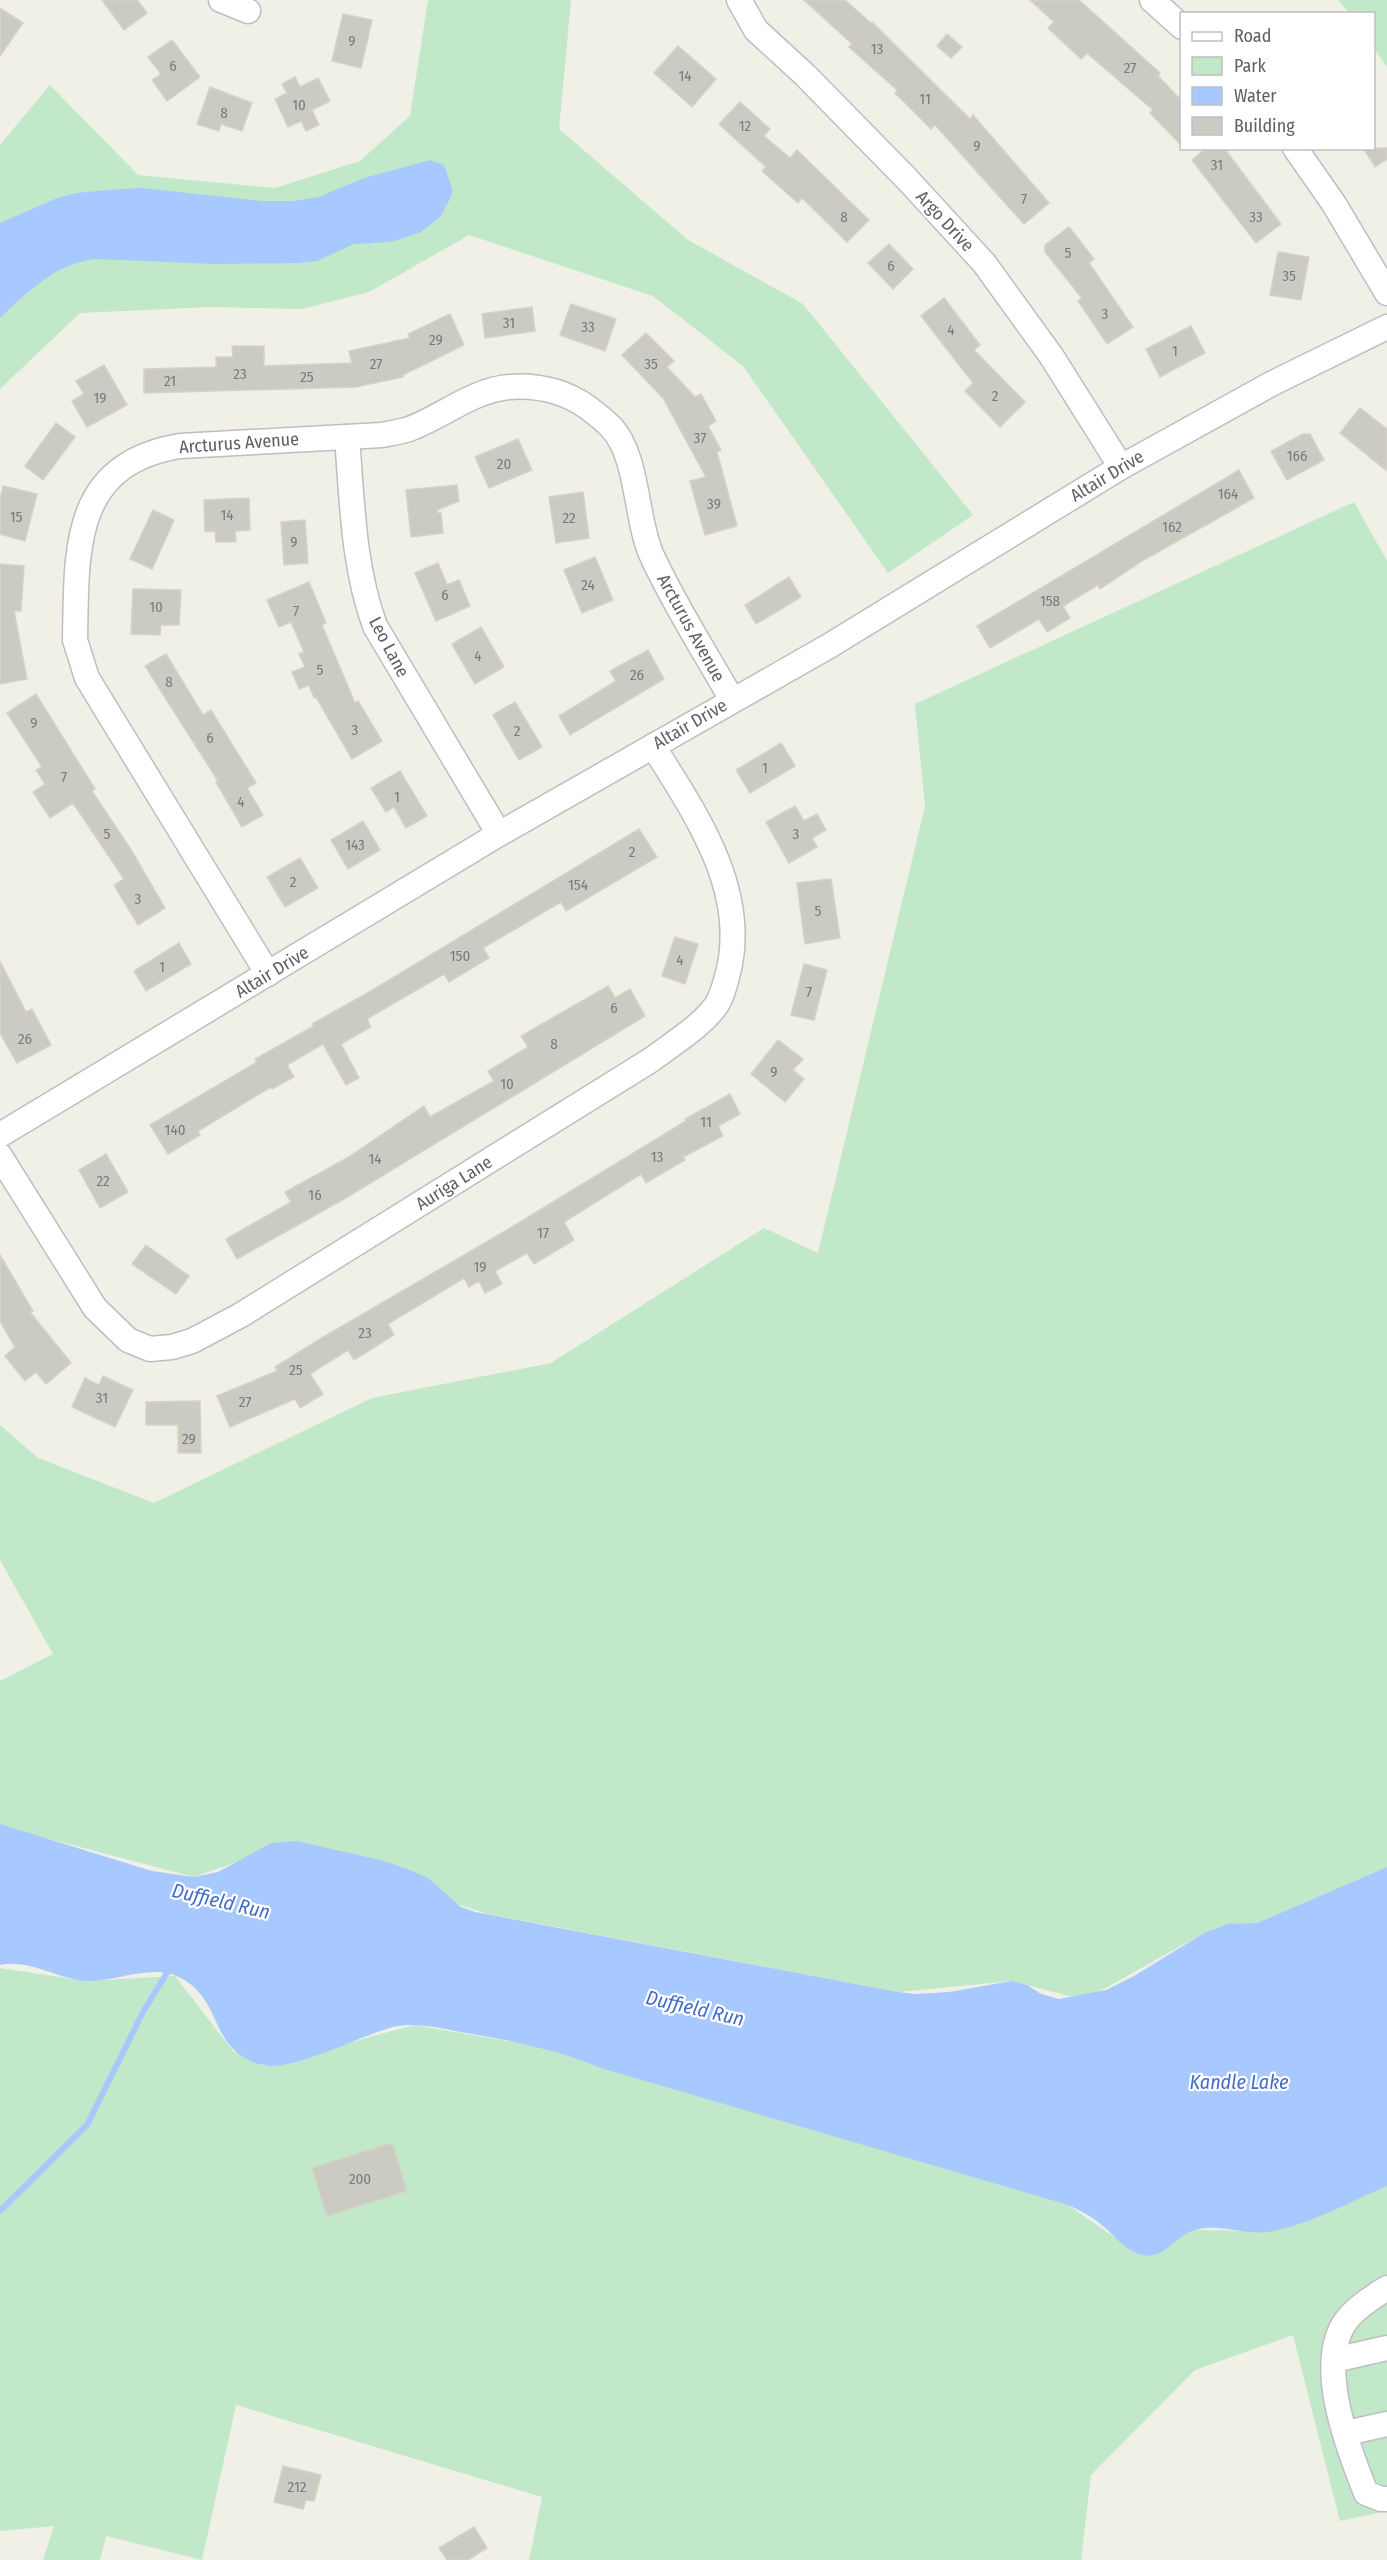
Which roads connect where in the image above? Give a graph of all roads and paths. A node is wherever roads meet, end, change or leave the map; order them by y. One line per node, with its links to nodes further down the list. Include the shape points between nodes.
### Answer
1 (221, 0): 4 (street)
2 (739, 0): 10 (street, Argo Drive, via 756,30 891,163 984,263 1052,357)
3 (1152, 0): 5 (street)
4 (248, 11)
5 (1180, 25)
6 (1296, 150): 7 (street)
7 (1387, 293)
8 (1387, 327): 10 (street, Altair Drive, via 1270,384)
9 (347, 437): 11 (street, Arcturus Avenue, via 408,429 462,403 508,387 548,389 581,403 613,428 624,448 651,554); 13 (street, Leo Lane, via 358,563 375,627); 14 (street, Arcturus Avenue, via 180,446 136,458 99,492 79,540 75,640 87,678)
10 (1121, 467): 11 (street, Altair Drive, via 828,646)
11 (732, 700): 12 (street, Altair Drive)
12 (653, 746): 13 (street, Altair Drive); 16 (street, Auriga Lane, via 706,832 726,886 732,956 725,987 715,1007 651,1060 241,1315 172,1347 150,1349 128,1341 95,1308)
13 (499, 834): 14 (street, Altair Drive)
14 (268, 974): 15 (street, Altair Drive)
15 (0, 1135)
16 (0, 1156)
17 (1387, 2288): 19 (street, via 1349,2317 1335,2346)
18 (1387, 2348): 19 (street)
19 (1334, 2360): 21 (street, via 1332,2376)
20 (1387, 2424): 21 (street)
21 (1346, 2433): 22 (street, via 1366,2493)
22 (1387, 2499)

